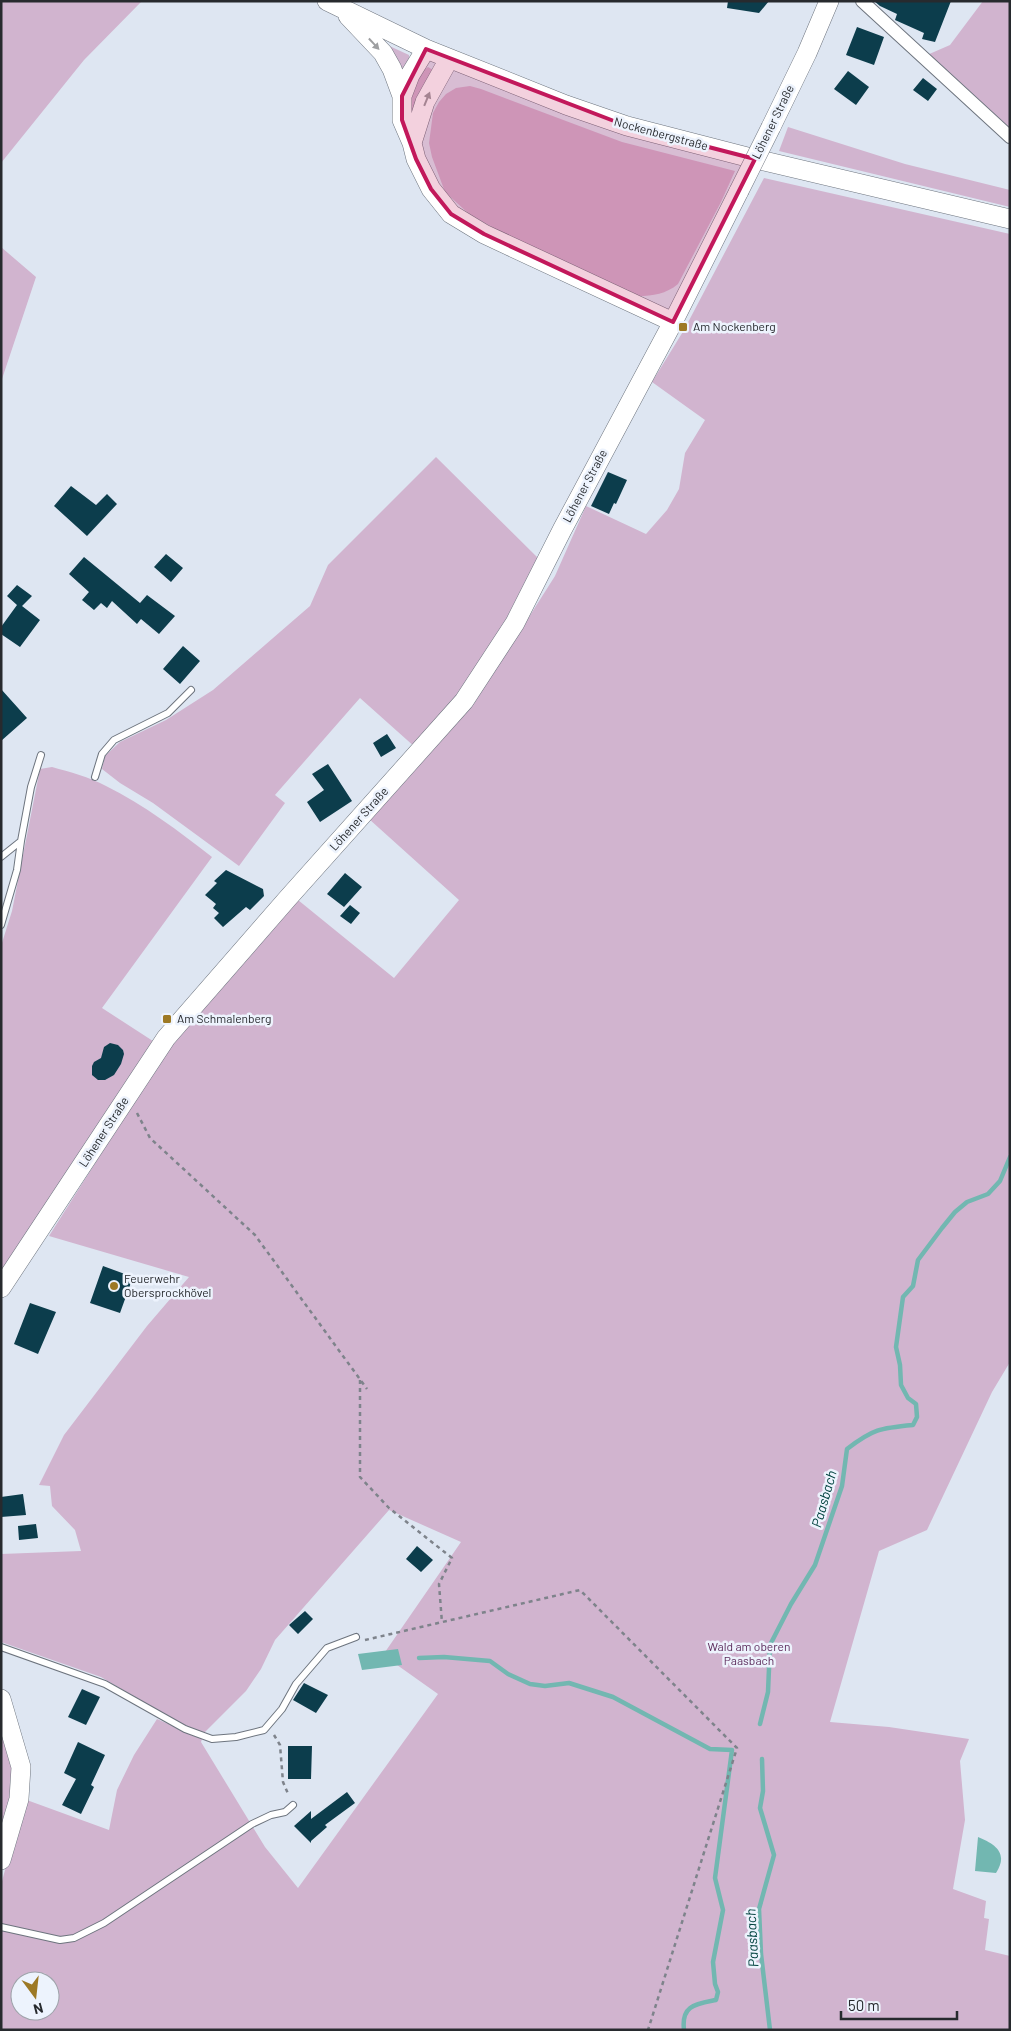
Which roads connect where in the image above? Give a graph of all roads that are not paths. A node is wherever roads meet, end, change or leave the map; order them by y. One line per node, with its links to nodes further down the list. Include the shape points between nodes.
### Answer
1 (829, 1): 10 (street, Löhener Straße, bridge, via 807,53)
2 (862, 1): 7 (street)
3 (334, 5): 4 (street, Nockenbergstraße); 6 (street, one-way to 6, via 383,53)
4 (426, 49): 5 (street, Nockenbergstraße); 6 (street, via 410,74)
5 (449, 59): 8 (street, one-way to 5, via 425,102); 9 (street, Nockenbergstraße, via 566,106 627,126)
6 (402, 96): 8 (street, via 402,120)
7 (1010, 137)
8 (412, 143): 10 (street, via 430,189 451,214 484,234)
9 (1010, 219)
10 (673, 322): 17 (street, Löhener Straße, via 515,623 464,701 166,1038)
11 (191, 690): 13 (lane, via 168,713 114,740 102,754)
12 (41, 755): 14 (lane)
13 (94, 777)
14 (21, 841): 15 (lane); 16 (lane, via 17,870)
15 (1, 857)
16 (1, 925)
17 (1, 1288)
18 (359, 1636): 19 (lane, via 328,1648 296,1684 282,1709 264,1730 212,1739 185,1729 105,1684)
19 (1, 1647)
20 (1, 1699): 22 (street, via 21,1767 19,1799)
21 (293, 1805): 23 (lane, via 285,1812 252,1824 104,1923 74,1938 60,1940)
22 (1, 1860)
23 (1, 1927)

